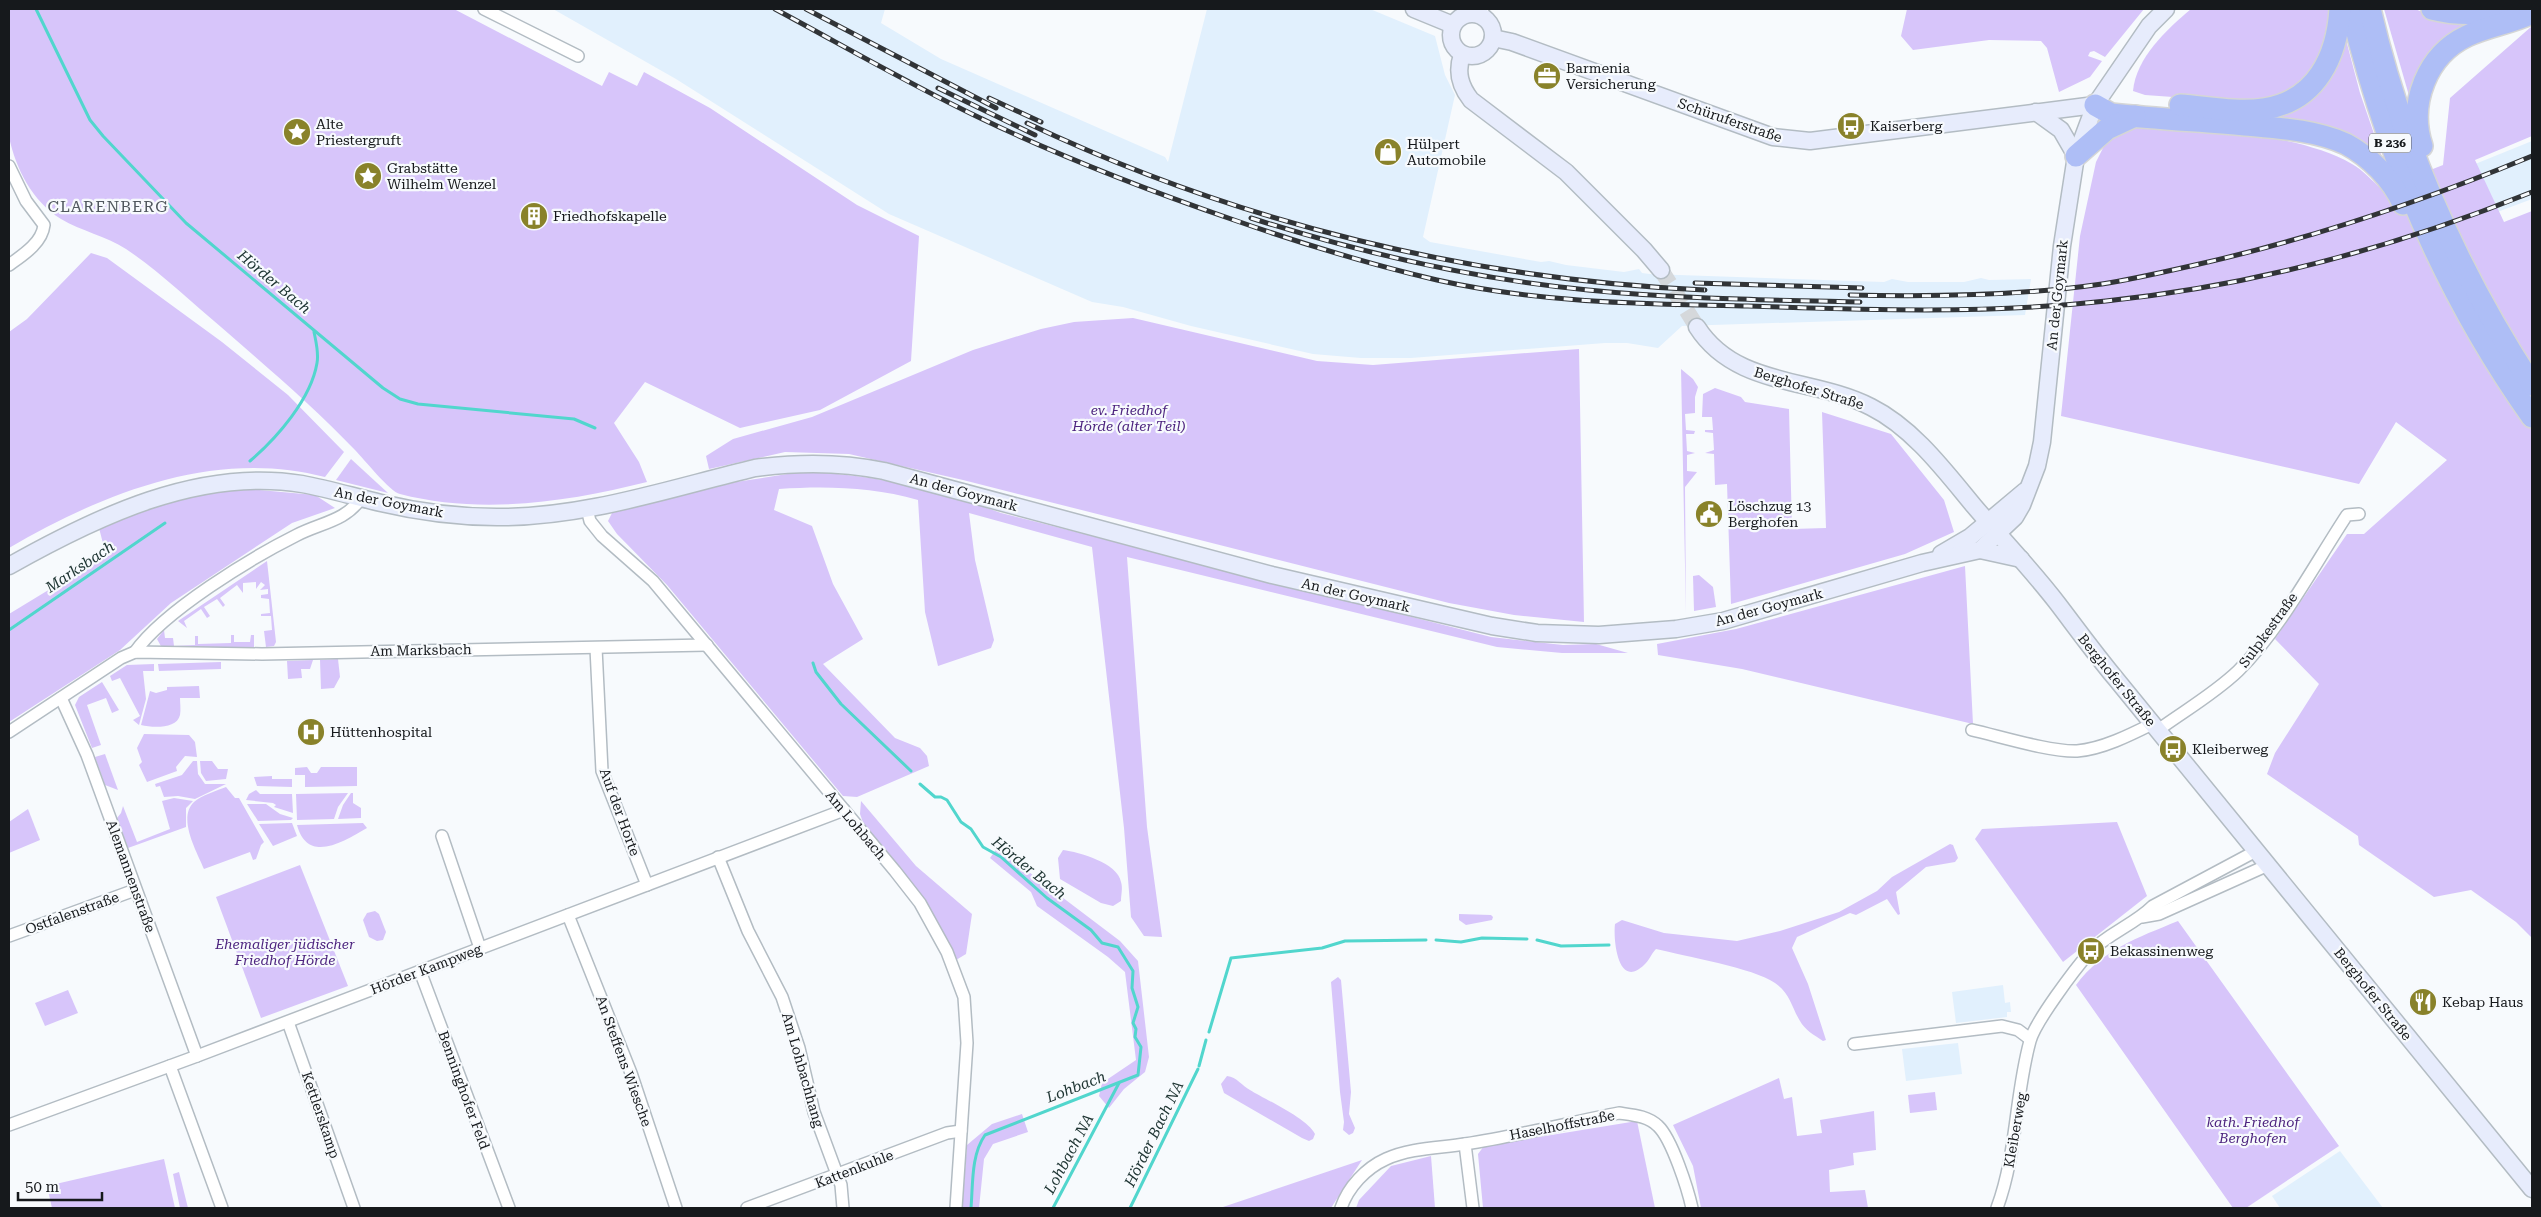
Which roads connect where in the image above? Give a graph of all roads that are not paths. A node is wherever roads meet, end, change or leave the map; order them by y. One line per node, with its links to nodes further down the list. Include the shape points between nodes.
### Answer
1 (484, 9): 14 (street)
2 (1414, 9): 11 (main road)
3 (2166, 9): 15 (main road, via 2149,26)
4 (2340, 9): 15 (highway, via 2335,49 2327,66 2307,89 2278,105 2263,109 2122,101)
5 (2351, 9): 23 (highway, B 236, via 2385,128 2418,216)
6 (2370, 9): 20 (highway, B 236, via 2399,109)
7 (2432, 9): 8 (highway, via 2475,14)
8 (2506, 9)
9 (1482, 12): 11 (main road, via 1462,16); 12 (main road, via 1491,24)
10 (2532, 12): 20 (highway, via 2454,43 2431,66 2419,97 2417,119 2419,137 2434,178)
11 (1453, 25): 13 (main road, via 1450,38)
12 (1493, 38): 13 (main road, via 1482,54); 16 (main road, Schüruferstraße, via 1512,42 1763,134 1795,141 1843,138)
13 (1462, 54): 22 (main road, via 1458,64 1460,78 1463,90 1471,100 1566,172)
14 (578, 56)
15 (2095, 105): 16 (main road, Schüruferstraße); 17 (highway, via 2111,114); 18 (main road, An der Goymark)
16 (2036, 112): 18 (main road, via 2060,130)
17 (2135, 116): 18 (highway, via 2107,129); 23 (highway, via 2287,129 2345,144 2376,165 2398,191 2428,256)
18 (2076, 156): 30 (main road, An der Goymark, via 2062,246 2037,466 2028,488)
19 (9, 166): 21 (street, via 26,201 44,225 44,234)
20 (2435, 204): 25 (highway, B 236, via 2468,275)
21 (9, 265)
22 (1661, 270)
23 (2446, 272): 26 (highway, B 236, via 2477,330)
24 (1697, 327): 30 (main road, Berghofer Straße, via 1717,351 1748,370 1842,395 1892,420 1920,446)
25 (2532, 385)
26 (2532, 417)
27 (361, 498): 28 (main road, An der Goymark, via 426,512 472,516 531,515); 34 (main road, An der Goymark, via 284,482 223,482 167,495 105,517); 37 (street, Am Marksbach, via 354,508 337,520 298,534 189,602 144,639)
28 (587, 509): 33 (main road, An der Goymark, via 762,467 805,463 857,466 1272,575 1492,626 1536,633 1616,634 1691,627 1748,614); 35 (street, Am Lohbach, via 590,521 602,536 653,581)
29 (2359, 514): 39 (street, Sulpkestraße, via 2347,515 2274,627 2238,671 2223,685)
30 (1993, 527): 31 (main road, An der Goymark); 32 (main road, Berghofer Straße); 33 (main road, An der Goymark)
31 (1980, 550): 32 (main road); 33 (main road, An der Goymark)
32 (2021, 559): 39 (main road, Berghofer Straße)
33 (1922, 563)
34 (9, 566)
35 (707, 645): 36 (street, Am Marksbach); 42 (street, Am Lohbach)
36 (596, 648): 37 (street, Am Marksbach, via 262,654); 47 (street, Auf der Horte, via 602,771)
37 (135, 652): 38 (street, Am Marksbach)
38 (61, 698): 41 (street, Am Marksbach); 48 (street, Alemannenstraße, via 87,755)
39 (2155, 727): 40 (street, Sulpkestraße, via 2075,751); 44 (main road, Berghofer Straße)
40 (1972, 730)
41 (9, 732)
42 (844, 810): 45 (street, Hörder Kampweg); 60 (street, Am Lohbach, via 920,903 947,952 964,997 968,1043)
43 (442, 836): 52 (street)
44 (2256, 851): 46 (main road, Berghofer Straße); 50 (street, Kleiberweg, via 2153,906)
45 (718, 857): 47 (street, Hörder Kampweg); 62 (street, Am Lohbachhang, via 748,931 782,998)
46 (2268, 865): 50 (street, Kleiberweg, via 2159,914); 63 (main road, Berghofer Straße)
47 (647, 885): 49 (street, Hörder Kampweg)
48 (135, 890): 51 (street, Ostfalenstraße); 57 (street, Alemannenstraße)
49 (568, 915): 52 (street, Hörder Kampweg); 67 (street, An Steffens Wiesche, via 630,1073)
50 (2142, 917): 55 (street, Kleiberweg, via 2105,939 2089,953)
51 (9, 936)
52 (480, 948): 53 (street, Hörder Kampweg)
53 (420, 971): 54 (street, Hörder Kampweg); 66 (street, Benninghofer Feld)
54 (288, 1022): 57 (street, Hörder Kampweg); 65 (street, Kettlerskamp)
55 (2030, 1039): 56 (street, via 2018,1030 2002,1026); 74 (street, Kleiberweg, via 2007,1176)
56 (1854, 1044)
57 (197, 1056): 58 (street, Hörder Kampweg)
58 (170, 1066): 59 (street, Hörder Kampweg); 64 (street)
59 (9, 1125)
60 (961, 1131): 62 (street, Kattenkuhle, via 947,1133); 70 (street, Am Lohbach)
61 (1465, 1144): 71 (street, Haselhoffstraße, via 1416,1150 1386,1158 1365,1172); 72 (street); 73 (street, Haselhoffstraße, via 1619,1113 1639,1115 1659,1127 1678,1163)
62 (836, 1176): 68 (street, Kattenkuhle); 69 (street, Am Lohbachhang, via 841,1185)
63 (2532, 1189)
64 (222, 1208)
65 (354, 1208)
66 (509, 1208)
67 (676, 1208)
68 (747, 1208)
69 (844, 1208)
70 (956, 1208)
71 (1341, 1208)
72 (1473, 1208)
73 (1692, 1208)
74 (1998, 1208)

